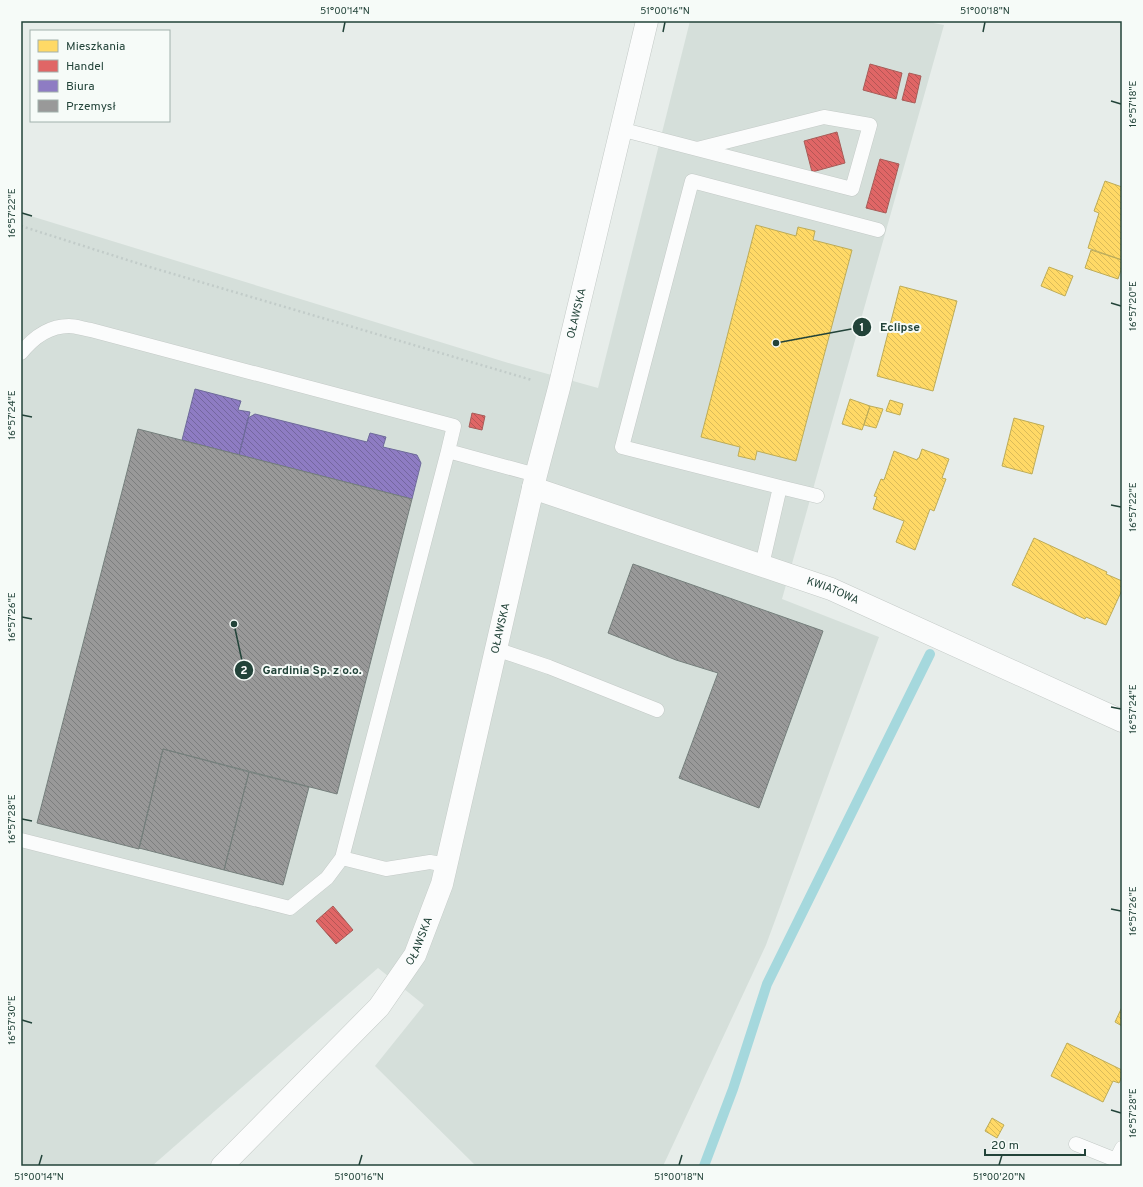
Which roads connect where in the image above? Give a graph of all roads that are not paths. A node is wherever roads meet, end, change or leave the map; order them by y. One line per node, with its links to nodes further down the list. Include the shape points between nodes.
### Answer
1 (646, 21): 2 (street, OŁAWSKA)
2 (620, 129): 3 (lane); 7 (street, OŁAWSKA)
3 (697, 149): 3 (lane, via 824,117 870,125 852,189)
4 (878, 230): 8 (lane, via 692,181 622,447)
5 (21, 353): 6 (lane, via 30,342 48,330 69,326 91,330 454,426)
6 (448, 451): 7 (lane); 15 (lane)
7 (535, 482): 10 (street, KWIATOWA); 11 (street, OŁAWSKA)
8 (780, 487): 9 (lane); 10 (lane)
9 (817, 496)
10 (762, 565): 13 (street, KWIATOWA, via 831,589)
11 (496, 649): 12 (lane); 16 (street, OŁAWSKA)
12 (657, 710)
13 (1122, 721)
14 (21, 840): 15 (lane, via 290,908 327,878)
15 (342, 858): 16 (lane, via 386,869 430,862)
16 (446, 865): 19 (street, OŁAWSKA, via 442,884 415,955 379,1007)
17 (1076, 1144): 18 (lane, via 1116,1160)
18 (1122, 1148)
19 (222, 1166)

